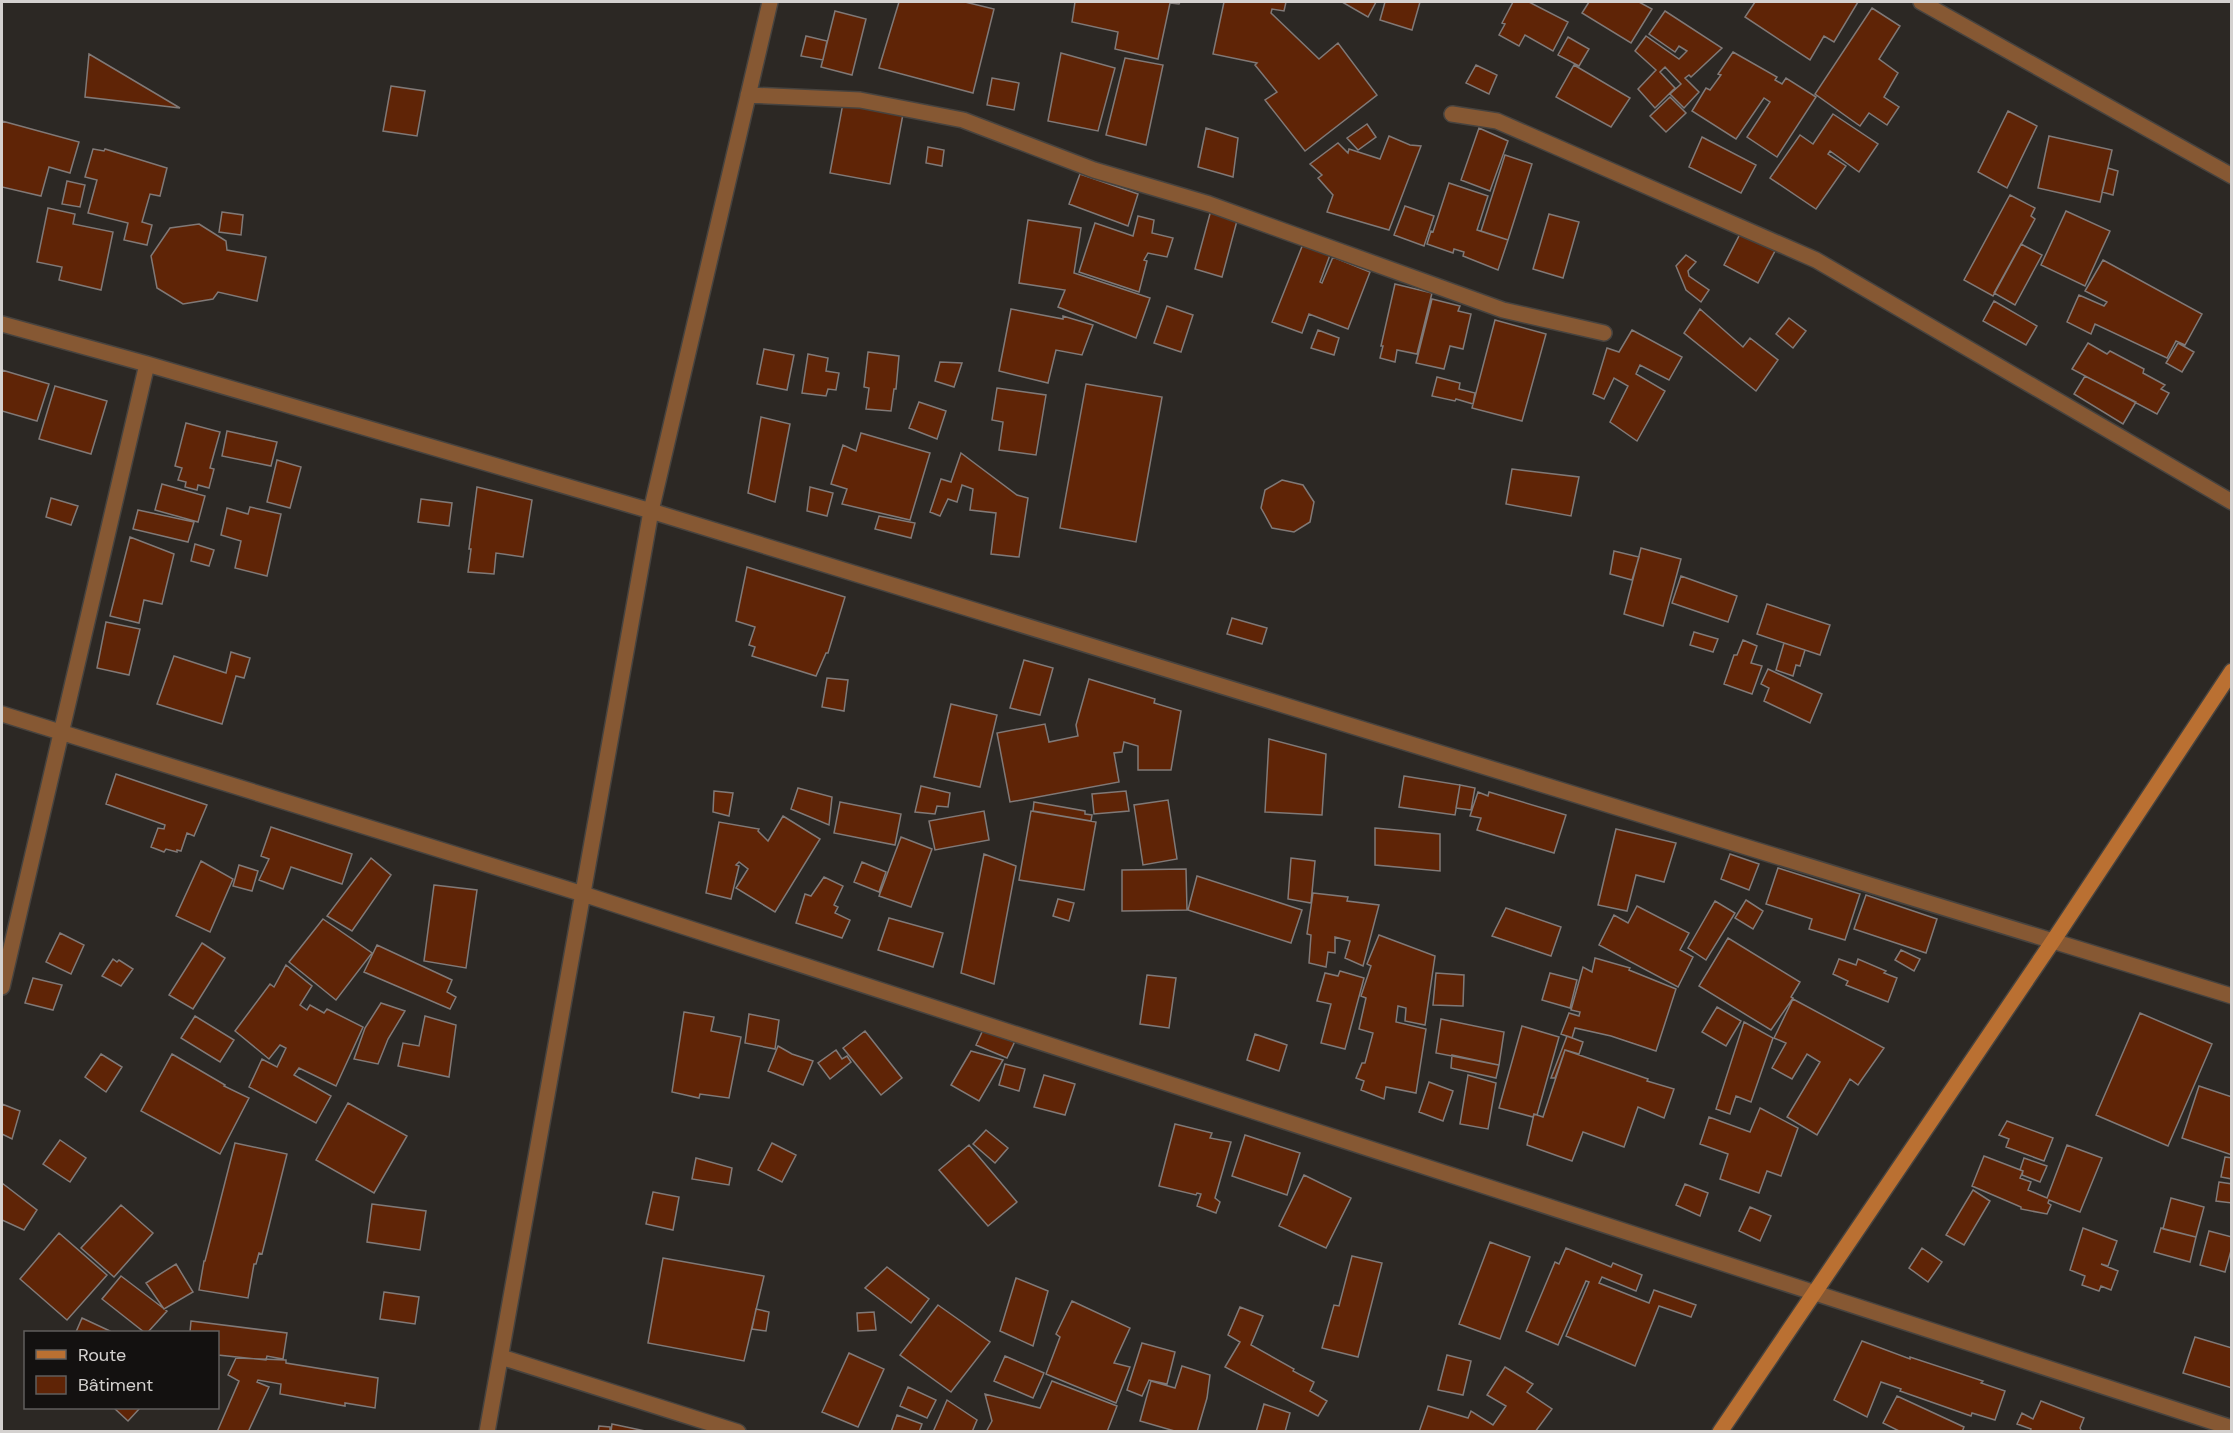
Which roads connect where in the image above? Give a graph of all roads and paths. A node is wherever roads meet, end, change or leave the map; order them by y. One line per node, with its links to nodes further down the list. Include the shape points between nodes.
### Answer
1 (770, 2): 3 (street)
2 (1921, 2): 5 (street)
3 (748, 95): 7 (street, via 860,100 963,120 1094,170 1209,204 1503,310); 10 (street)
4 (1452, 114): 9 (street, via 1497,121 1816,260)
5 (2232, 176)
6 (2, 324): 8 (street)
7 (1604, 333)
8 (147, 364): 10 (street); 13 (street)
9 (2232, 502)
10 (651, 511): 14 (street); 15 (street)
11 (2232, 670): 15 (street)
12 (2, 714): 13 (street)
13 (61, 732): 14 (street); 16 (street)
14 (583, 894): 18 (street); 19 (street)
15 (2053, 941): 17 (street); 18 (street)
16 (2, 987)
17 (2232, 996)
18 (1814, 1293): 20 (street); 23 (street)
19 (501, 1357): 21 (street); 22 (street)
20 (2232, 1428)
21 (488, 1431)
22 (738, 1431)
23 (1720, 1431)

